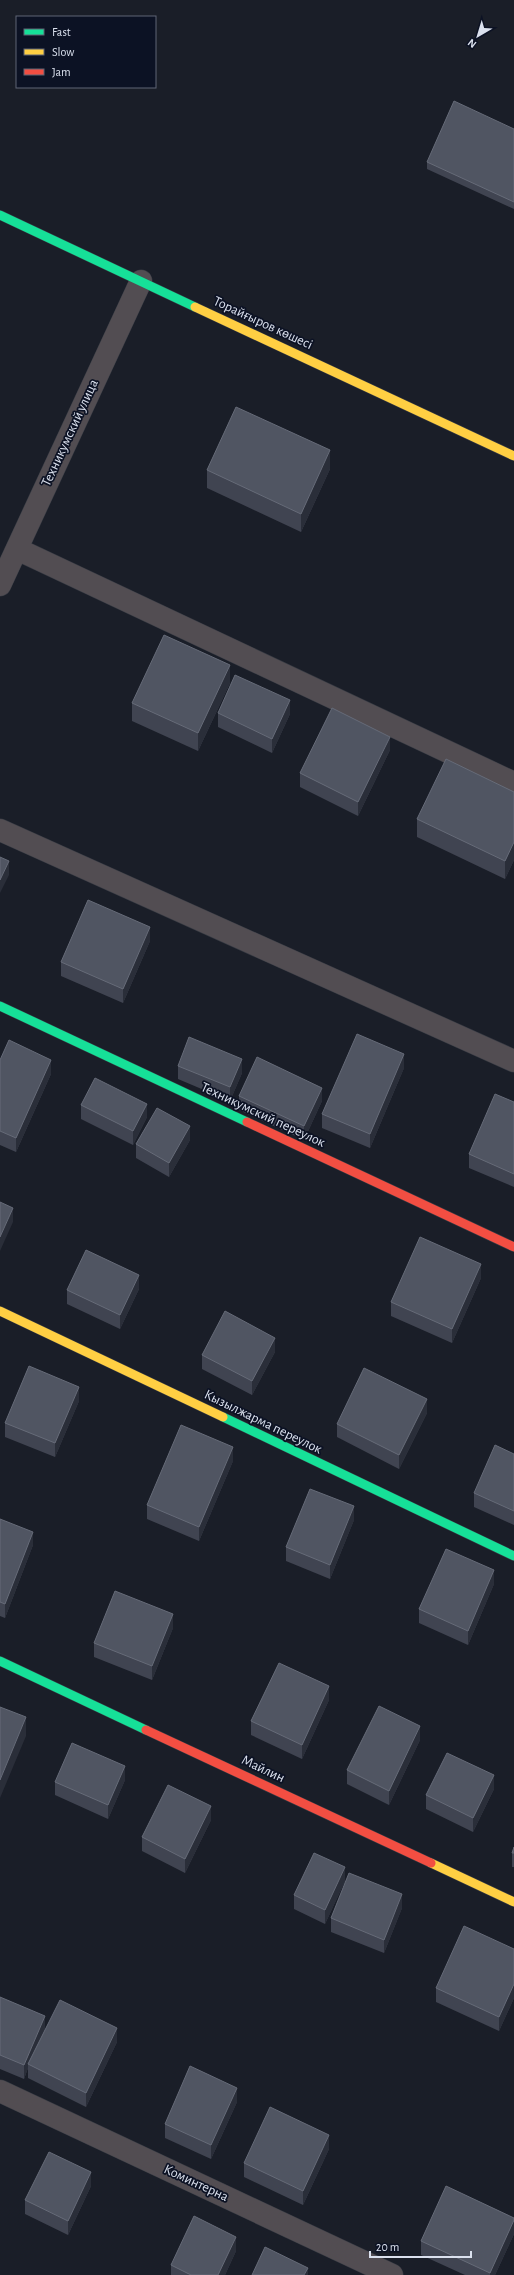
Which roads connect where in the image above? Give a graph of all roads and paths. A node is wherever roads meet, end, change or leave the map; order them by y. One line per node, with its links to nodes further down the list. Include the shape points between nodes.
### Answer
1 (0, 215): 2 (street, Торайғыров көшесі)
2 (141, 281): 3 (street, Торайғыров көшесі); 4 (street, Техникумский улица)
3 (514, 456)
4 (17, 549): 5 (street, Техникумский улица); 6 (street)
5 (0, 585)
6 (514, 782)
7 (0, 830): 9 (street)
8 (0, 1006): 10 (street, Техникумский переулок)
9 (514, 1061)
10 (514, 1247)
11 (0, 1311): 12 (street, Кызылжарма переулок)
12 (514, 1556)
13 (0, 1661): 14 (street, Майлин)
14 (514, 1902)
15 (0, 2091): 16 (street, Коминтерна)
16 (392, 2275)

